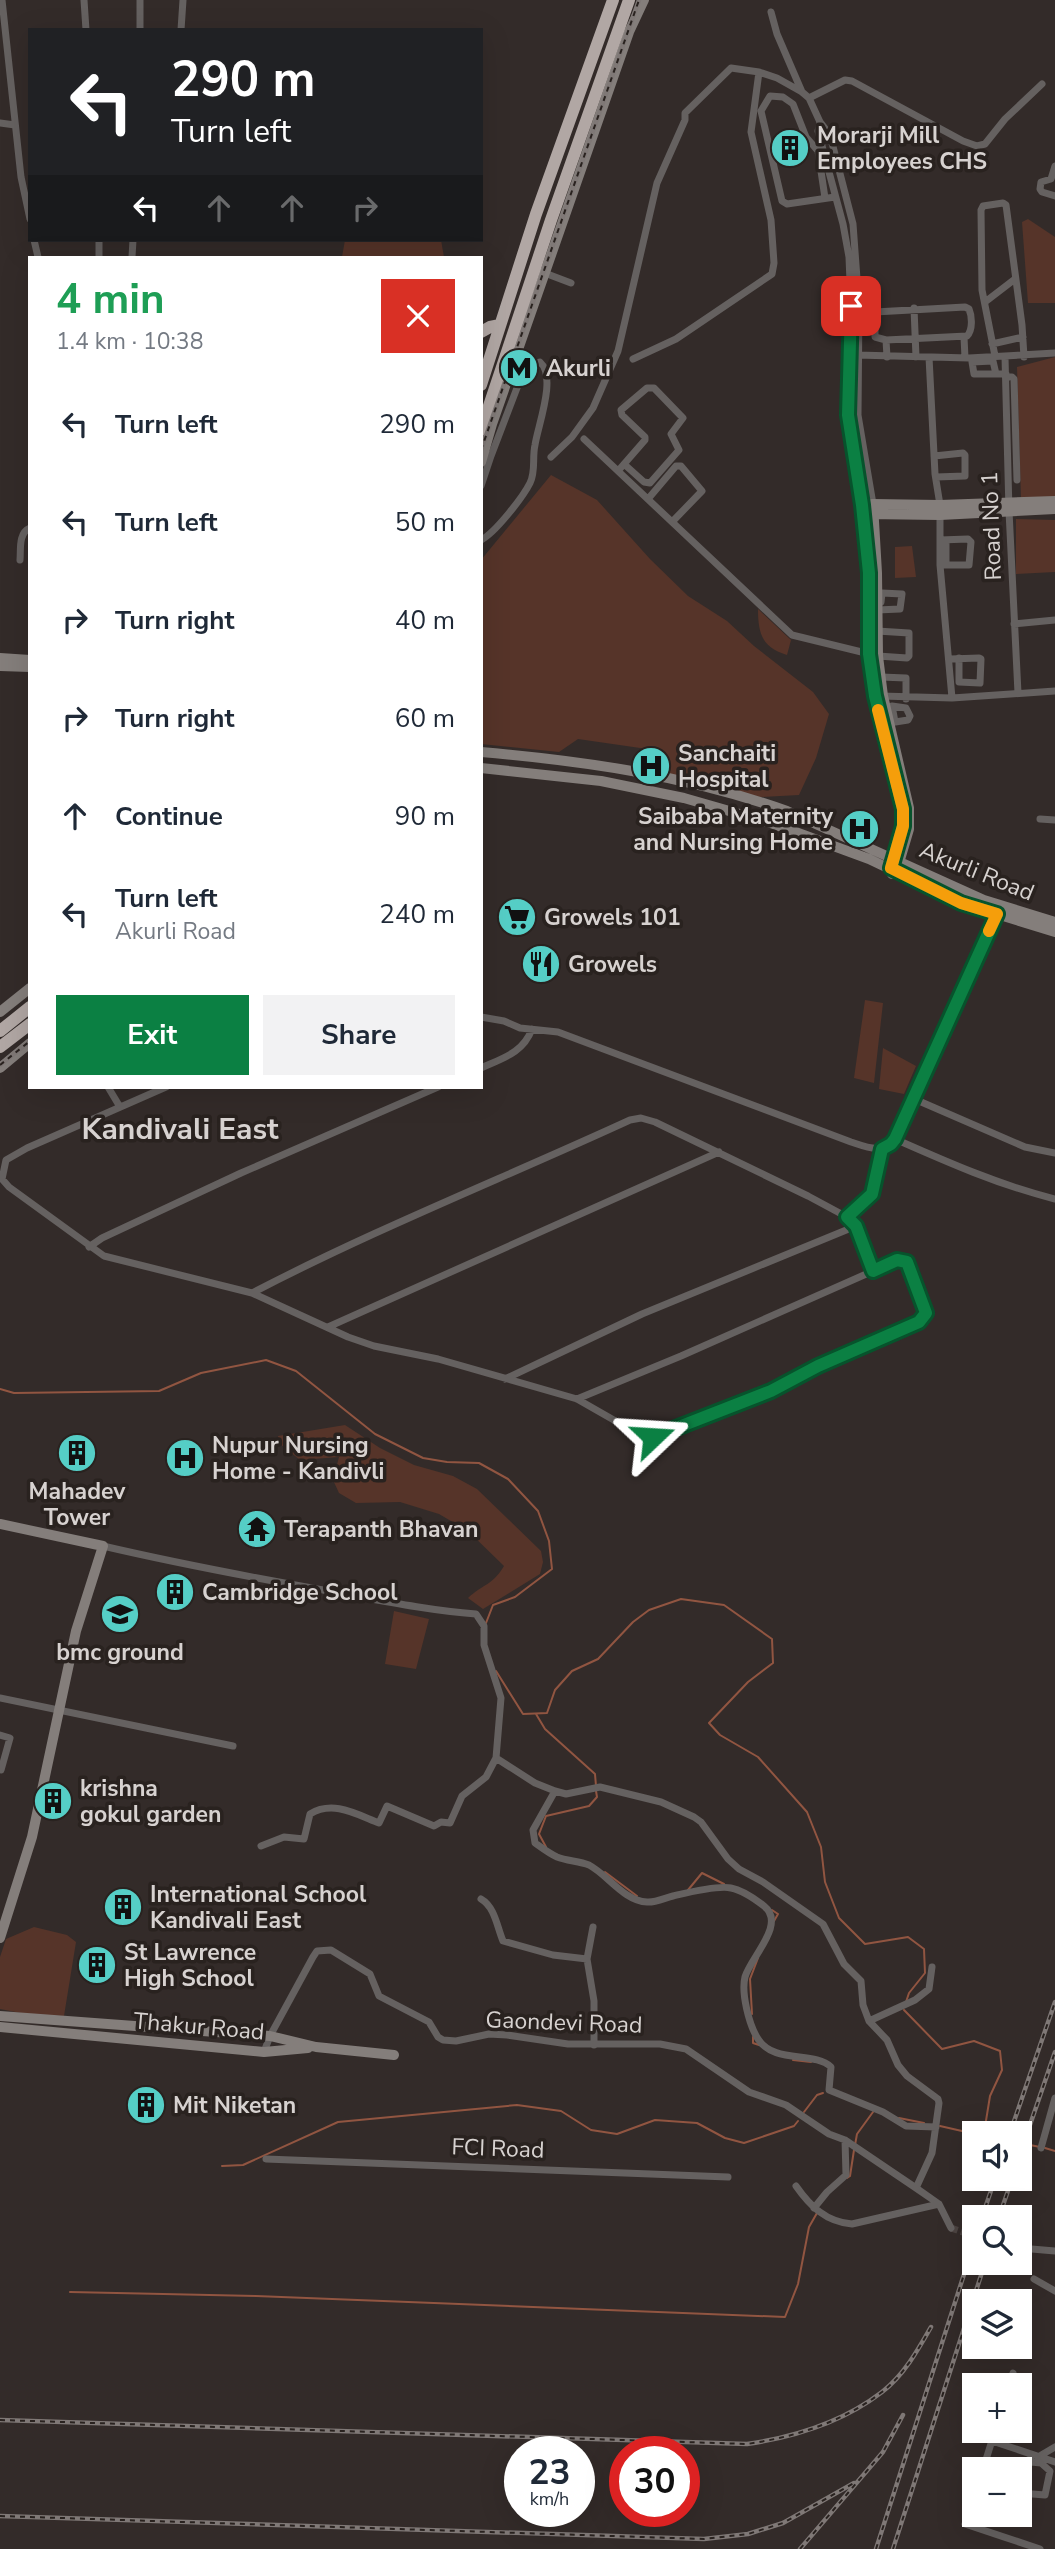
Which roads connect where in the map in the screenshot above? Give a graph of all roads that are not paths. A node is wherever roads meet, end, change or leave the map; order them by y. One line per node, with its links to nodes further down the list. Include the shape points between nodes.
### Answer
1 (2, 0): 17 (street)
2 (84, 0): 9 (street)
3 (140, 0): 10 (street)
4 (183, 0): 11 (street)
5 (612, 0): 36 (highway)
6 (629, 0): 27 (highway)
7 (644, 0): 27 (street)
8 (771, 12): 14 (street)
9 (86, 28)
10 (140, 28)
11 (181, 28)
12 (759, 72): 14 (street); 53 (street, via 751,132 771,219 774,270 676,339); 61 (street, via 731,68 685,113 657,183 618,351 593,408 572,438)
13 (1042, 84): 14 (street, via 985,144 976,146 852,81)
14 (806, 95): 15 (street)
15 (820, 122): 18 (street); 19 (street)
16 (0, 123): 17 (street)
17 (15, 125): 28 (street)
18 (830, 135): 19 (street); 22 (street)
19 (821, 138): 20 (street); 23 (street)
20 (808, 139): 26 (street, via 818,151); 26 (street, via 793,104 776,95 768,97 761,111 782,201)
21 (1055, 166): 24 (street, via 1051,179 1041,182 1040,189)
22 (839, 172): 23 (street); 29 (street)
23 (829, 174): 25 (street)
24 (1055, 196)
25 (835, 197): 26 (street); 30 (street)
26 (825, 198)
27 (563, 204): 31 (highway)
28 (28, 210)
29 (853, 223): 30 (street); 45 (street)
30 (843, 224): 44 (street, via 851,294)
31 (540, 272): 33 (street); 57 (highway); 60 (street)
32 (1015, 279): 34 (street); 34 (street, via 1006,205 983,206); 39 (street)
33 (571, 283)
34 (985, 302): 42 (street)
35 (914, 308): 38 (street, via 969,309 970,333); 40 (street); 41 (street, via 873,314 875,337)
36 (500, 325): 37 (highway); 56 (highway)
37 (483, 331)
38 (964, 337): 40 (street); 52 (street)
39 (1023, 337): 42 (street); 47 (street)
40 (915, 339): 41 (street); 51 (street)
41 (886, 340): 50 (street)
42 (992, 344): 46 (street)
43 (1055, 353): 47 (street)
44 (849, 355): 45 (street); 71 (street, via 848,415)
45 (860, 356): 50 (street); 71 (street, via 858,415)
46 (995, 356): 49 (street); 52 (street)
47 (1024, 356): 49 (street)
48 (929, 357): 51 (street); 52 (street); 62 (street)
49 (1005, 357): 55 (street, Road No 1)
50 (887, 358): 51 (street)
51 (916, 358)
52 (965, 358)
53 (633, 359)
54 (996, 374): 55 (street)
55 (1006, 375): 58 (street, Road No 1); 58 (street, via 1014,379)
56 (483, 379)
57 (483, 425)
58 (1013, 427): 63 (street, Road No 1)
59 (584, 439): 64 (street)
60 (485, 457): 75 (street, via 520,380 527,368 540,362 547,373 546,398 533,474 506,516)
61 (551, 457)
62 (937, 457): 65 (street); 65 (street, via 963,453 966,473)
63 (1013, 467): 66 (street); 69 (street, Road No 1)
64 (621, 468): 64 (street, via 645,440 621,410 647,387 654,388 682,418 671,434 679,450 650,482); 67 (street)
65 (937, 476): 72 (street)
66 (1017, 480)
67 (648, 499): 73 (street); 73 (street, via 676,466 681,466 702,491)
68 (1055, 500): 69 (street)
69 (1009, 506): 70 (street); 72 (street); 80 (street, Road No 1)
70 (1055, 509)
71 (868, 510): 72 (street); 81 (street, via 877,573); 82 (street)
72 (940, 510): 76 (street)
73 (675, 519): 82 (street, via 792,635)
74 (28, 530): 77 (street, via 22,535)
75 (483, 538)
76 (943, 540): 78 (street); 78 (street, via 968,538 971,542 969,565)
77 (20, 560)
78 (943, 565): 85 (street)
79 (1055, 620): 80 (street)
80 (1014, 624): 91 (street, Road No 1)
81 (877, 631): 82 (street); 82 (street, via 909,633 909,656)
82 (874, 655): 89 (street); 92 (street)
83 (0, 658): 86 (street)
84 (959, 658): 84 (street, via 981,659 980,683 959,682); 85 (street)
85 (950, 659): 93 (street)
86 (28, 660)
87 (0, 666): 88 (street)
88 (28, 667)
89 (881, 677): 92 (street); 94 (street, via 906,678)
90 (1055, 691): 91 (street)
91 (1018, 693): 93 (street)
92 (879, 696): 94 (street); 95 (street); 98 (street)
93 (952, 698): 94 (street)
94 (903, 701): 95 (street, via 892,706); 95 (street, via 910,719)
95 (892, 723): 98 (street)
96 (483, 752): 101 (street, Akurli Road, via 591,763 744,797 787,811)
97 (483, 768): 101 (street, Akurli Road, via 601,781 684,798)
98 (903, 798): 101 (street, via 909,808 909,830)
99 (1040, 819): 100 (street)
100 (1055, 820)
101 (896, 865): 102 (street, Akurli Road, via 961,903)
102 (998, 909): 103 (street, Akurli Road); 104 (street, Akurli Road); 119 (street)
103 (1055, 922)
104 (1055, 932)
105 (28, 990): 107 (street)
106 (28, 1009): 111 (highway)
107 (0, 1012)
108 (483, 1017): 110 (street)
109 (28, 1026): 113 (highway)
110 (532, 1029): 114 (street, via 517,1052); 122 (street, via 558,1032 851,1142)
111 (0, 1031)
112 (28, 1045): 115 (street)
113 (0, 1047)
114 (483, 1067)
115 (0, 1068)
116 (109, 1089): 120 (street)
117 (161, 1089): 120 (street)
118 (433, 1089): 128 (street, via 228,1179)
119 (912, 1098): 121 (street); 124 (street, via 1025,1147)
120 (120, 1107): 128 (street, via 27,1148 6,1160 3,1168 2,1179 9,1187)
121 (895, 1139): 122 (street); 125 (street, via 958,1167)
122 (882, 1149): 126 (street, via 872,1194)
123 (719, 1152): 126 (street); 130 (street, via 655,1122 630,1120); 131 (street)
124 (1055, 1153)
125 (1055, 1199)
126 (847, 1217): 127 (street)
127 (856, 1226): 129 (street); 132 (street, via 642,1314)
128 (89, 1247): 130 (street, via 104,1256)
129 (873, 1271): 133 (street); 133 (street, via 897,1260 907,1262 926,1313 919,1322 771,1391 653,1437 640,1435)
130 (252, 1293): 131 (street)
131 (328, 1327): 132 (street, via 374,1346)
132 (505, 1379): 133 (street)
133 (577, 1399)
134 (0, 1524): 135 (street)
135 (103, 1546): 137 (street, via 76,1631); 140 (street, via 476,1614 484,1626 484,1645 501,1698)
136 (0, 1698): 137 (street)
137 (60, 1710): 139 (street); 146 (street, via 32,1837)
138 (0, 1735): 141 (street, via 10,1738)
139 (233, 1746)
140 (495, 1758): 142 (street); 143 (street, via 486,1777 462,1796 450,1823 434,1826 387,1806 379,1823 331,1808 310,1814 304,1839 284,1837)
141 (1, 1770)
142 (555, 1791): 150 (street, via 566,1794 596,1788 661,1802 694,1817 739,1869 819,1921 844,1965 861,1981); 161 (street, via 533,1830 535,1843 556,1857 587,1865 630,1897 647,1902 729,1887 767,1908 769,1932 743,1988 748,2018 759,2041 790,2057 825,2062 831,2067 829,2090 906,2126)
143 (261, 1846)
144 (481, 1899): 147 (street, via 492,1909 503,1941)
145 (593, 1927): 147 (street)
146 (0, 1938)
147 (587, 1959): 155 (street, via 594,2001)
148 (932, 1967): 150 (street, via 929,1989)
149 (0, 2016): 151 (street, Thakur Road)
150 (869, 2021): 161 (street, via 887,2040 907,2076 938,2099)
151 (82, 2023): 153 (street); 154 (street, Thakur Road)
152 (0, 2027): 153 (street, Thakur Road)
153 (79, 2035): 157 (street, Thakur Road)
154 (270, 2036): 155 (street, Gaondevi Road, via 317,1951 331,1950 370,1974 379,1996 429,2022 443,2040 489,2034); 156 (street, Thakur Road); 157 (street)
155 (594, 2045): 162 (street, Gaondevi Road, via 660,2044 686,2049 749,2092 786,2105)
156 (316, 2047): 157 (street, Thakur Road); 158 (street, Thakur Road)
157 (264, 2052)
158 (394, 2055)
159 (1055, 2098): 160 (street)
160 (1052, 2122): 163 (street)
161 (936, 2127): 167 (street, via 932,2154)
162 (845, 2140): 167 (street, Gaondevi Road); 169 (street, via 846,2175 827,2192)
163 (1041, 2148)
164 (266, 2159): 165 (street, FCI Road)
165 (728, 2177)
166 (796, 2186): 169 (street)
167 (916, 2188): 168 (street, Gaondevi Road)
168 (939, 2204): 169 (street, via 852,2224); 170 (street, Gaondevi Road)
169 (818, 2211)
170 (951, 2228)
171 (1032, 2249): 172 (street)
172 (1055, 2251)
173 (1034, 2279): 174 (street)
174 (1055, 2291)
175 (997, 2443): 177 (street)
176 (1055, 2447): 177 (street)
177 (1033, 2458): 178 (street); 179 (street, via 1050,2471 1045,2496)
178 (1055, 2462)
179 (1032, 2494)
180 (974, 2527): 181 (street)
181 (1040, 2549)

